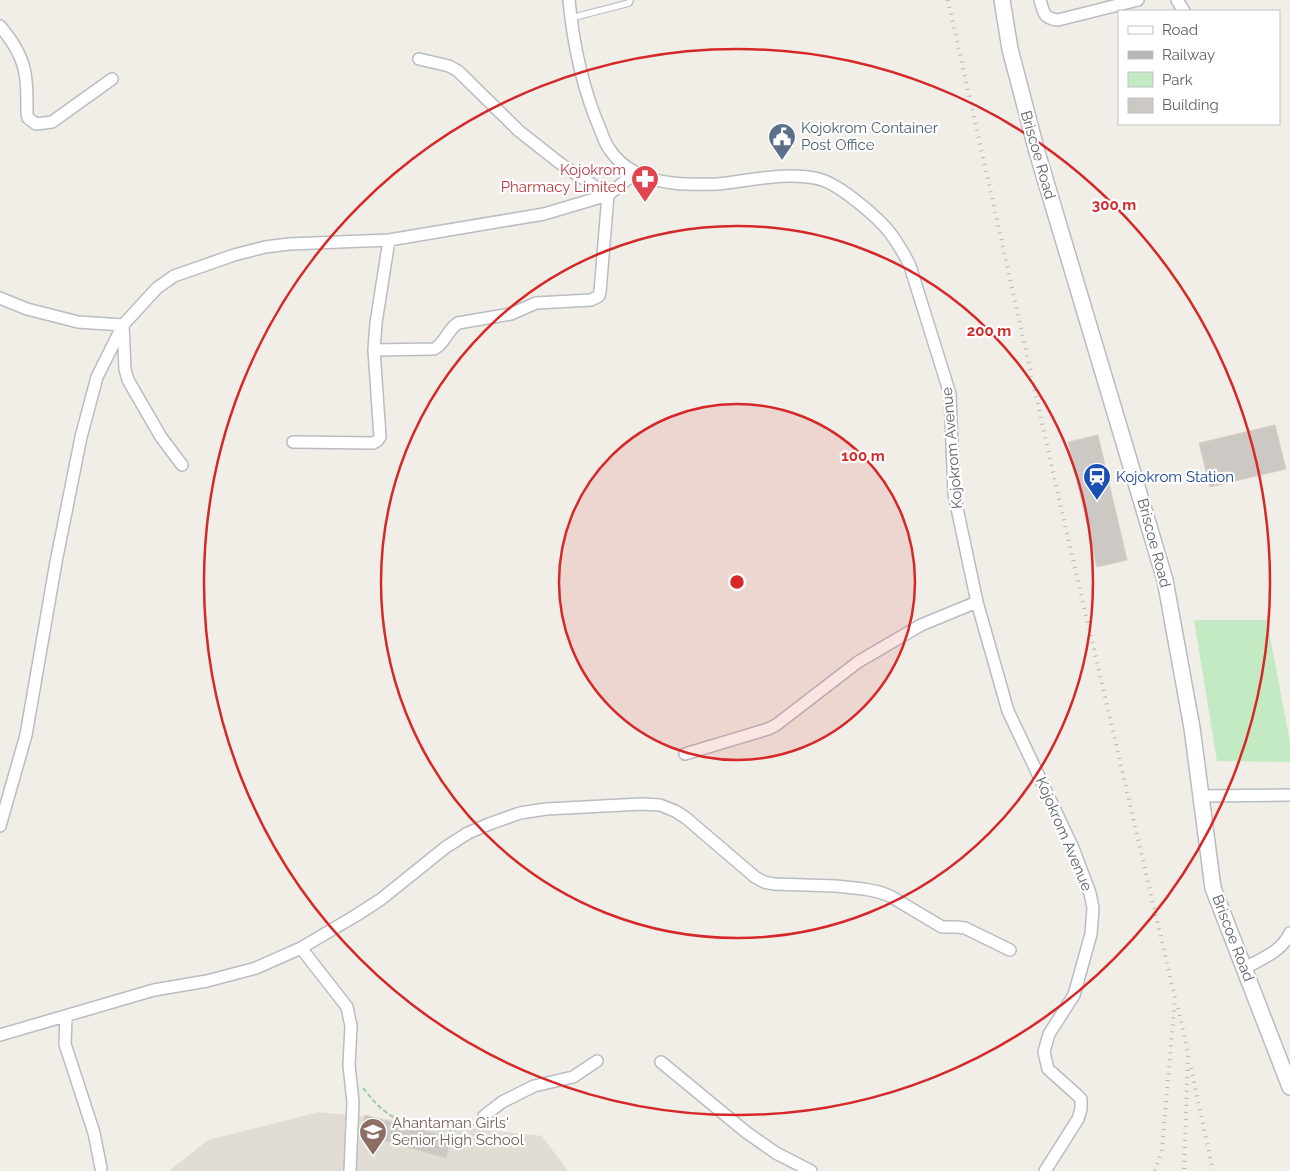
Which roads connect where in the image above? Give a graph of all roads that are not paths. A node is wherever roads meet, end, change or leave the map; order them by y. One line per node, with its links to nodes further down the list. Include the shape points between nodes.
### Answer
1 (569, 0): 6 (street, Kojokrom Avenue)
2 (630, 0): 6 (lane, via 629,3)
3 (1002, 0): 21 (street, Briscoe Road, via 1010,49 1037,152 1165,580)
4 (1040, 0): 5 (street, via 1044,15 1058,20)
5 (1138, 0)
6 (571, 18): 10 (street, Kojokrom Avenue, via 594,116 609,148)
7 (0, 26): 9 (street, via 24,65 31,122 52,122)
8 (419, 59): 11 (street, via 458,71 519,131 561,164)
9 (112, 79)
10 (635, 173): 11 (street); 18 (street, Kojokrom Avenue, via 660,181 691,184 798,176 821,180 840,189 890,232 910,266 950,394 954,494)
11 (608, 194): 12 (street, via 544,214); 15 (street, via 600,292 595,299 536,303 511,314 458,323 434,350)
12 (389, 240): 14 (street, via 290,244 234,255 174,276 157,288); 15 (street)
13 (0, 298): 14 (street, via 27,309 78,322)
14 (123, 325): 17 (street, via 128,380 161,437); 22 (street, via 97,377 81,436 26,735)
15 (374, 350): 16 (street, via 380,432 377,441)
16 (293, 442)
17 (182, 465)
18 (977, 602): 19 (street, via 921,625 866,657 768,730); 36 (street, Kojokrom Avenue, via 1008,711 1073,848 1093,908 1091,934 1074,995 1049,1034 1044,1052 1048,1069 1076,1094 1081,1109)
19 (685, 754)
20 (1290, 795): 21 (street)
21 (1201, 796): 26 (street, Briscoe Road, via 1213,888)
22 (0, 826)
23 (1290, 933): 26 (street, via 1278,950)
24 (300, 948): 25 (street, via 380,900 446,847 489,824 520,813 546,809 642,804 660,805 686,818 764,882 879,892 942,927 965,928); 27 (street, via 238,974 166,987); 34 (street, via 347,1007 351,1026 353,1102)
25 (1010, 950)
26 (1244, 968): 31 (street, Briscoe Road)
27 (66, 1017): 28 (street); 33 (street, via 65,1044 94,1133)
28 (0, 1035)
29 (597, 1061): 32 (street, via 573,1077 534,1086 502,1102)
30 (661, 1062): 35 (street, via 746,1132 776,1153)
31 (1290, 1087)
32 (484, 1116)
33 (101, 1168)
34 (350, 1171)
35 (812, 1171)
36 (1045, 1171)

